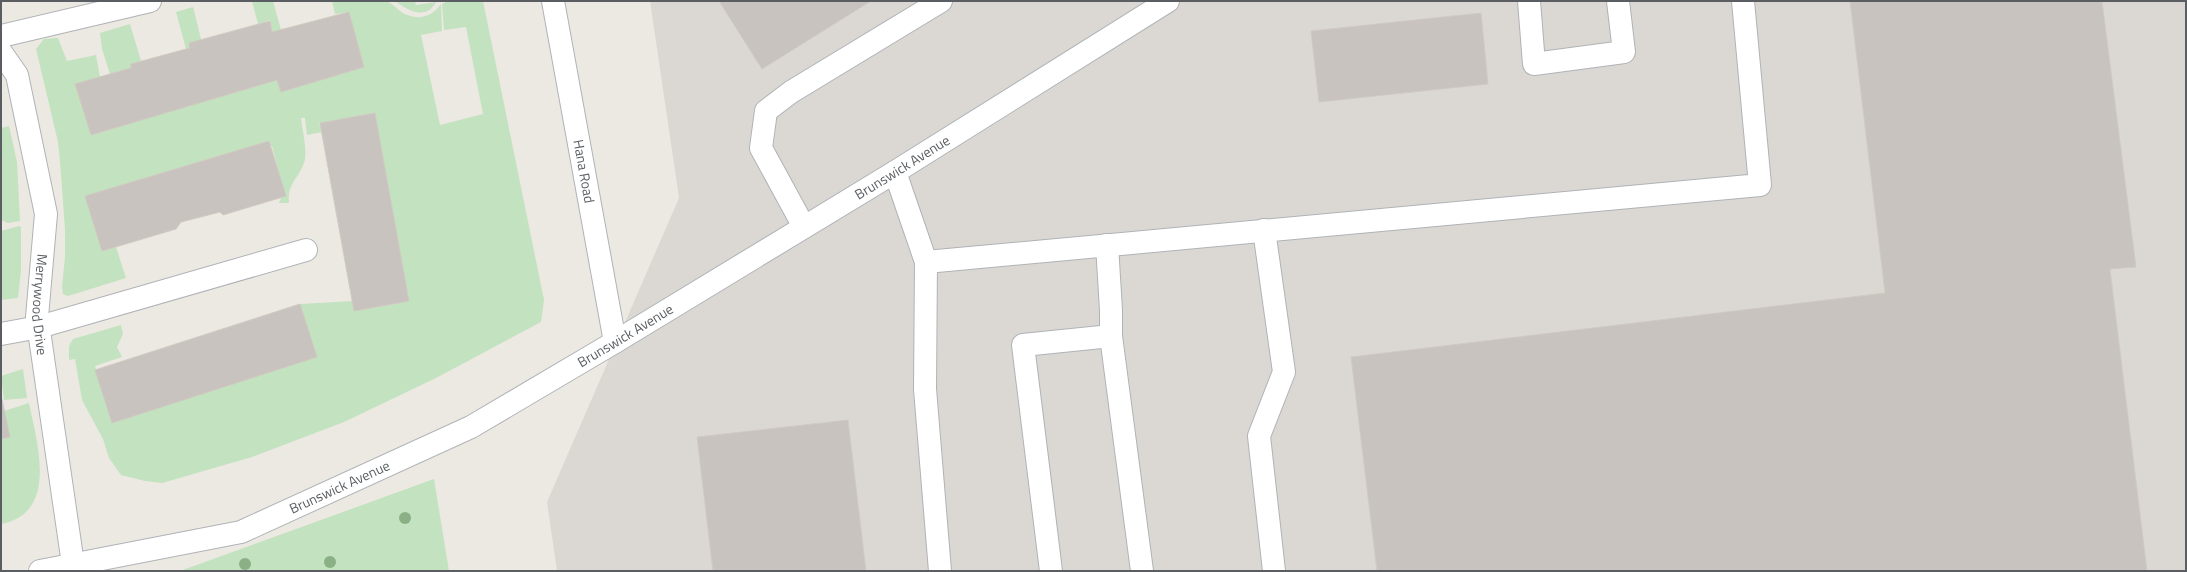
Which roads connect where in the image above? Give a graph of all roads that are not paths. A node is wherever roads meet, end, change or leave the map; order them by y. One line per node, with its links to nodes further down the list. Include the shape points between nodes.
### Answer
1 (150, 1): 8 (street)
2 (553, 1): 19 (street, Hana Road)
3 (941, 1): 11 (street, via 791,92 766,111 761,148)
4 (1168, 1): 10 (street, Brunswick Avenue)
5 (1529, 1): 6 (street, via 1534,64 1624,52)
6 (1618, 1)
7 (1743, 1): 12 (street, via 1760,185)
8 (1, 36)
9 (1, 52): 16 (street, Merrywood Drive, via 17,75 46,214 37,317)
10 (895, 172): 11 (street, Brunswick Avenue); 15 (street)
11 (804, 227): 19 (street, Brunswick Avenue)
12 (1264, 230): 13 (street); 25 (street, via 1284,372 1259,436)
13 (1107, 245): 15 (street); 18 (street)
14 (306, 250): 16 (street)
15 (926, 262): 22 (street, via 925,390)
16 (39, 327): 17 (street); 20 (street, Merrywood Drive)
17 (1, 334)
18 (1111, 336): 23 (street, via 1023,345); 24 (street)
19 (615, 342): 20 (street, Brunswick Avenue, via 471,426 241,532)
20 (73, 564): 21 (street, Brunswick Avenue)
21 (40, 571)
22 (940, 571)
23 (1051, 571)
24 (1142, 571)
25 (1274, 571)

